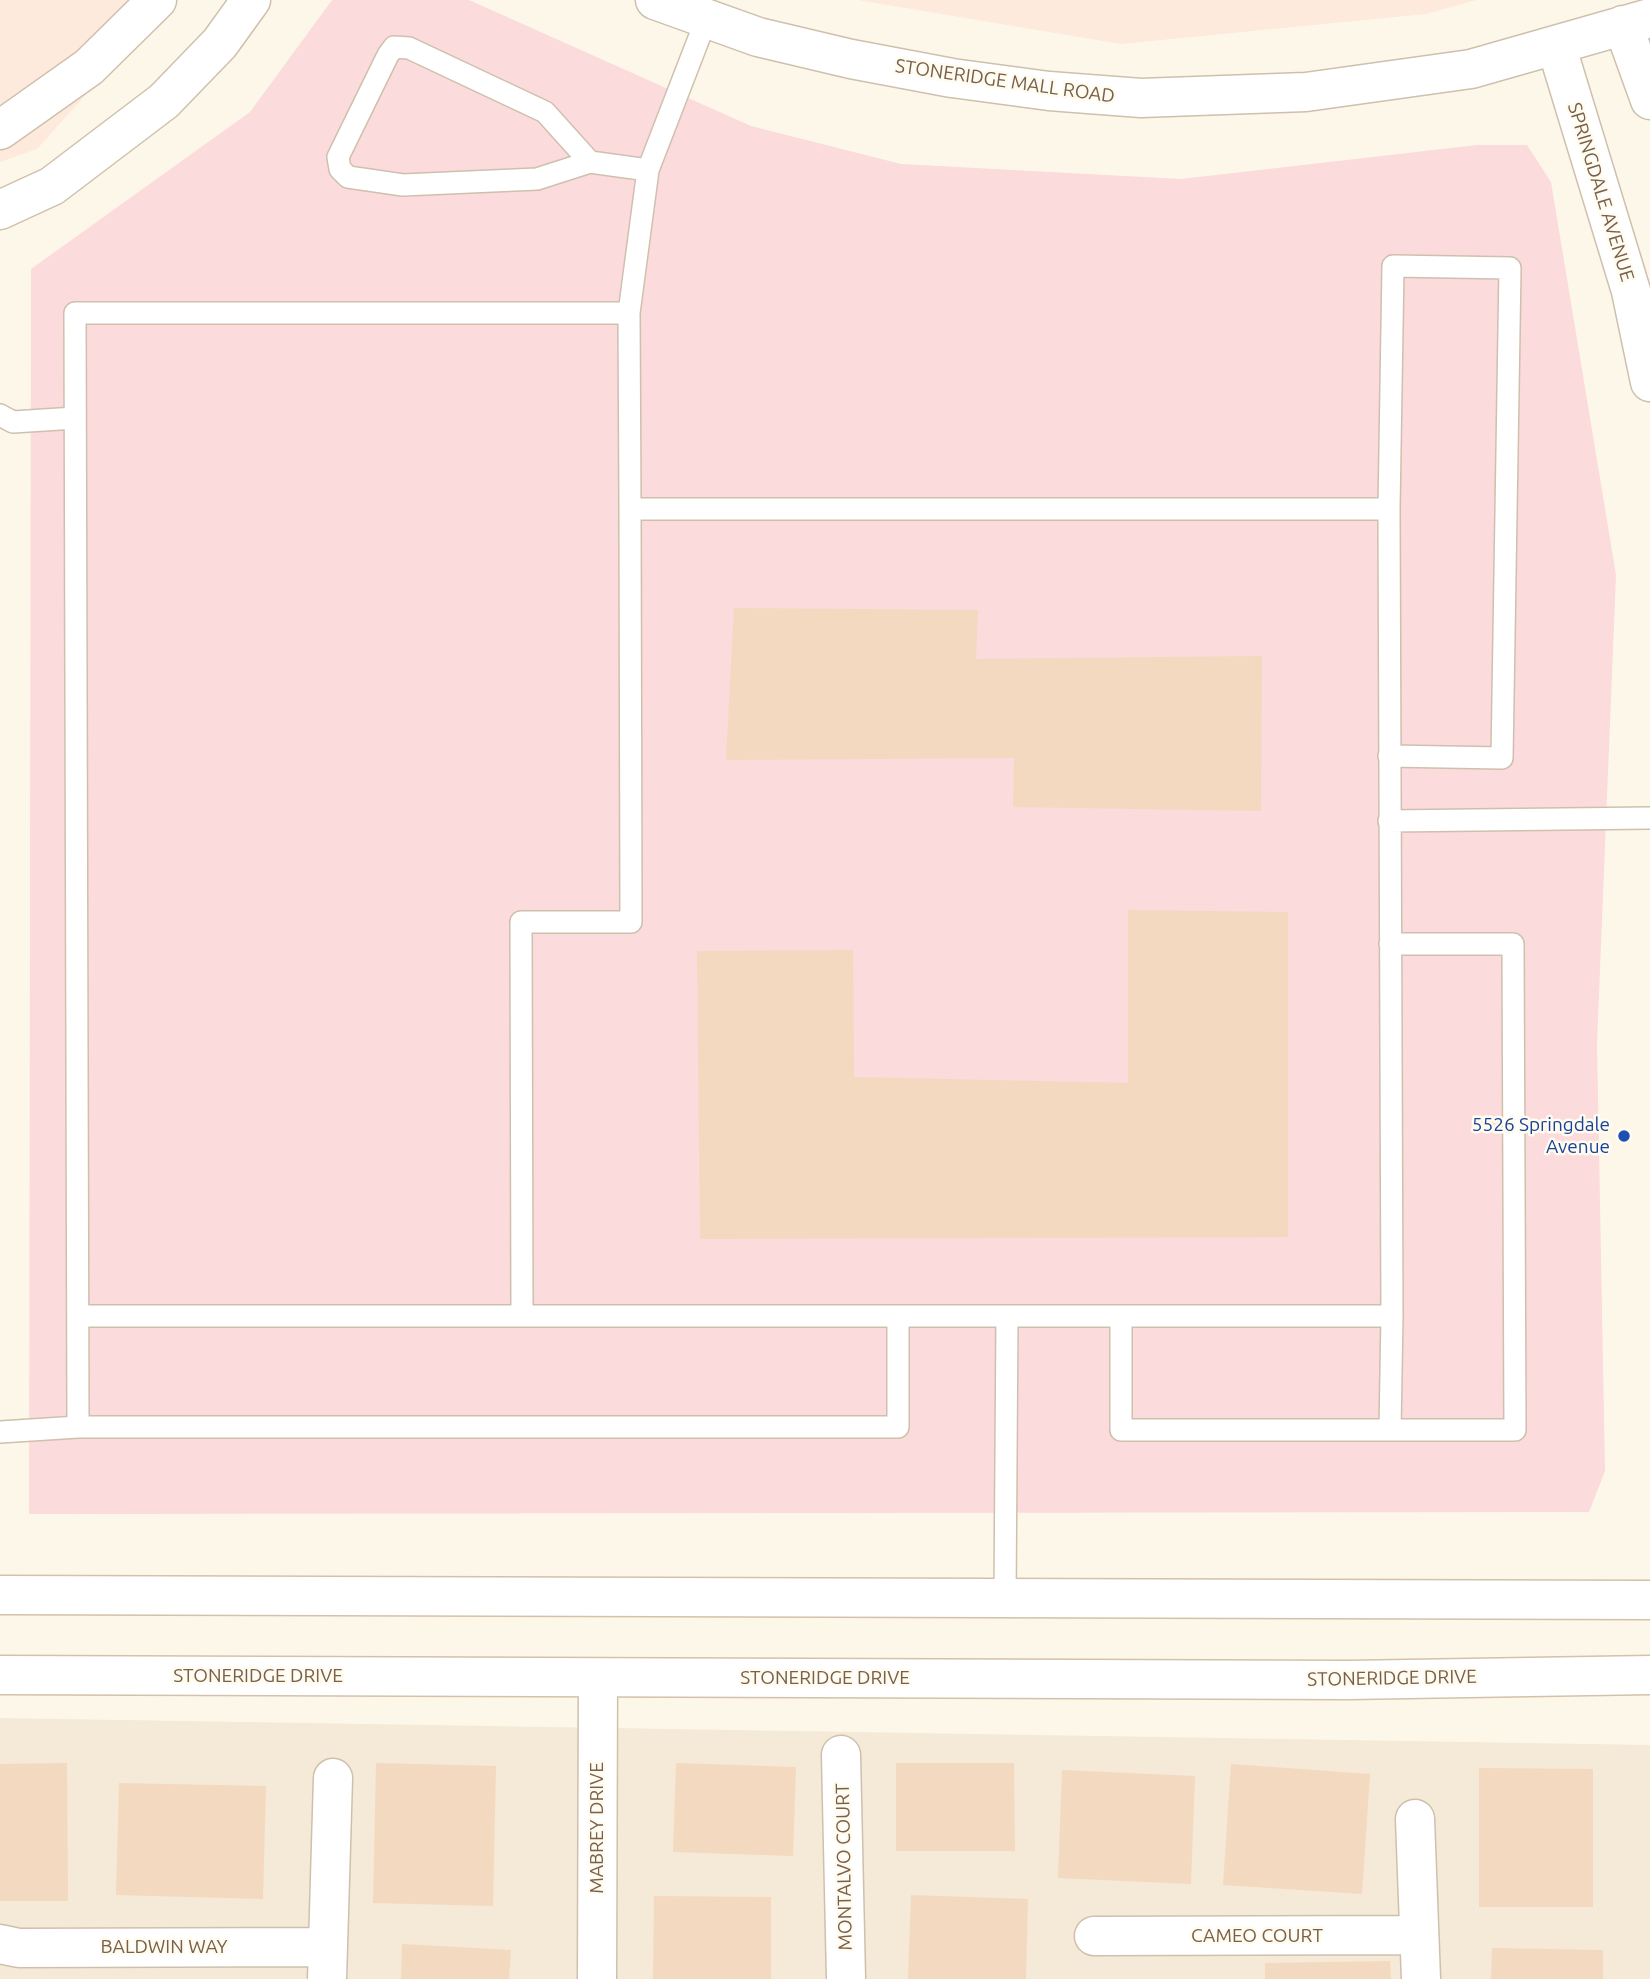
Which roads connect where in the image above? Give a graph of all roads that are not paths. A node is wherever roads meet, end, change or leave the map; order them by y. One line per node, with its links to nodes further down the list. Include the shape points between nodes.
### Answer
1 (157, 0): 8 (street, via 89,67)
2 (251, 0): 11 (street, via 220,43 164,102 52,186)
3 (654, 0): 4 (street, STONERIDGE MALL ROAD)
4 (706, 20): 6 (street, STONERIDGE MALL ROAD, via 758,37 927,73 1049,91 1141,98 1306,92 1471,69); 10 (lane)
5 (1637, 21): 6 (street, STONERIDGE MALL ROAD); 7 (street)
6 (1556, 45): 13 (street, SPRINGDALE AVENUE, via 1631,292)
7 (1650, 100)
8 (0, 130)
9 (590, 162): 9 (lane, via 537,179 403,185 348,177 340,169 338,157 394,47 409,48 545,112); 10 (lane)
10 (648, 170): 12 (lane)
11 (0, 210)
12 (629, 313): 15 (lane, via 75,313); 16 (lane)
13 (1650, 382)
14 (0, 415): 15 (lane, via 13,422)
15 (75, 418): 22 (lane)
16 (630, 509): 17 (lane); 26 (lane, via 631,922 520,922)
17 (1389, 509): 18 (lane); 18 (lane, via 1393,266 1510,268 1502,758)
18 (1390, 756): 20 (lane)
19 (1650, 818): 20 (lane)
20 (1390, 821): 21 (lane)
21 (1390, 944): 25 (lane); 29 (lane, via 1513,944 1515,1430)
22 (78, 1316): 26 (lane); 28 (lane)
23 (898, 1316): 26 (lane); 27 (lane); 28 (lane, via 898,1427)
24 (1121, 1316): 25 (lane); 27 (lane); 29 (lane, via 1121,1430)
25 (1392, 1316): 29 (lane)
26 (522, 1317)
27 (1007, 1317): 32 (lane)
28 (78, 1427): 30 (lane)
29 (1390, 1430)
30 (0, 1432)
31 (0, 1595): 32 (street)
32 (1005, 1597): 33 (street)
33 (1650, 1600)
34 (0, 1675): 36 (street, STONERIDGE DRIVE)
35 (1650, 1675): 36 (street, STONERIDGE DRIVE)
36 (598, 1678): 44 (street, MABREY DRIVE)
37 (841, 1755): 45 (street, MONTALVO COURT)
38 (333, 1778): 43 (street, BALDWIN WAY)
39 (1415, 1819): 40 (street)
40 (1419, 1935): 41 (street, CAMEO COURT); 46 (street)
41 (1094, 1936)
42 (0, 1944): 43 (street, BALDWIN WAY)
43 (328, 1963)
44 (597, 1979)
45 (846, 1979)
46 (1421, 1979)

